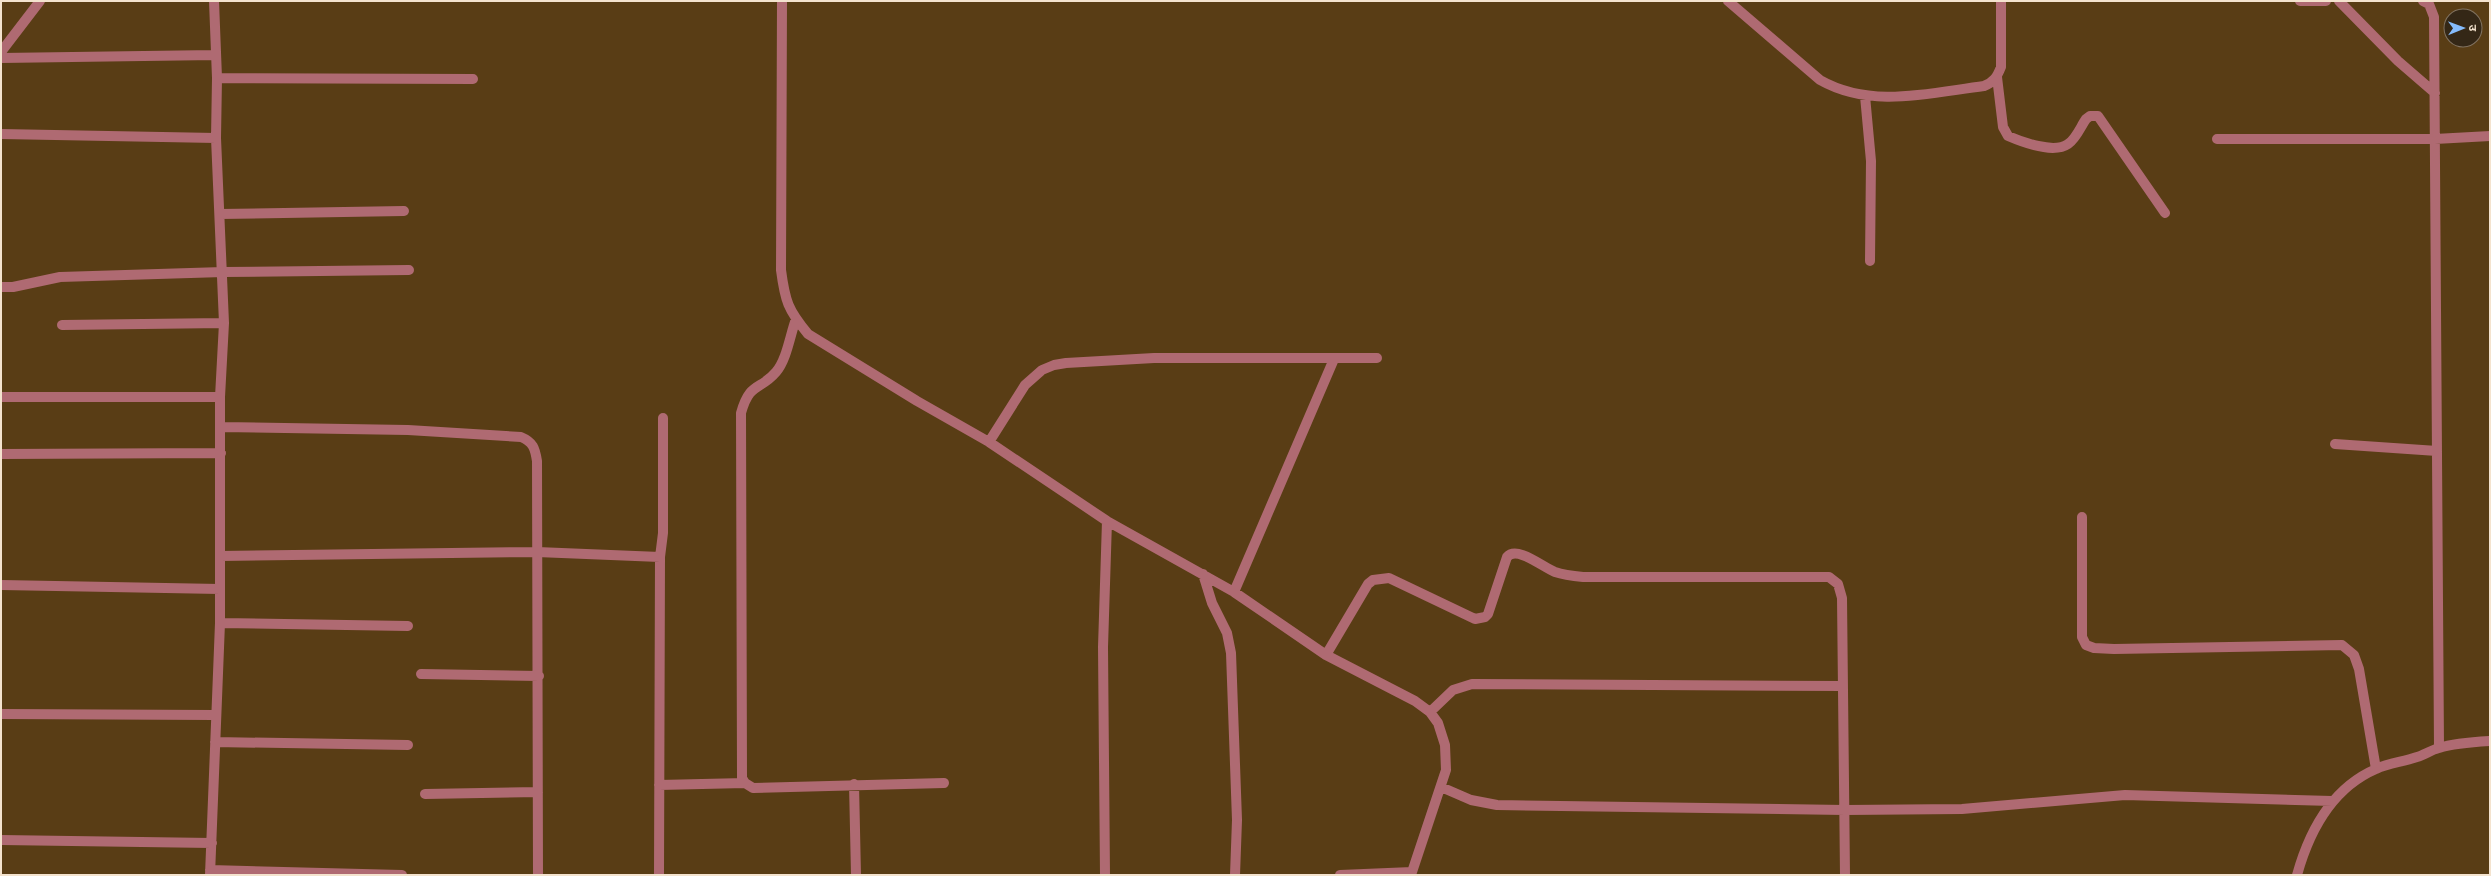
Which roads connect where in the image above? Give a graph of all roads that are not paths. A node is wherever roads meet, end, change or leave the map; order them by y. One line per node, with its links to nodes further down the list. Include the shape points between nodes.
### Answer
1 (40, 1): 10 (street)
2 (214, 1): 11 (street)
3 (782, 1): 30 (street, via 780,270 788,307)
4 (1728, 1): 17 (street, via 1820,80 1836,90)
5 (2001, 1): 15 (street, via 2002,49 2001,67)
6 (2300, 1): 7 (street)
7 (2326, 1)
8 (2340, 1): 16 (street, via 2398,61)
9 (2426, 1): 16 (street, via 2434,18)
10 (1, 52)
11 (215, 55): 12 (street); 13 (street)
12 (1, 58)
13 (217, 78): 14 (street); 20 (street)
14 (473, 78)
15 (1997, 78): 17 (street, via 1984,86 1890,97); 24 (street, via 2003,127 2008,136 2051,148 2062,147 2069,144 2086,119 2098,116)
16 (2435, 93): 22 (street)
17 (1865, 96): 26 (street, via 1871,161)
18 (1, 134): 20 (street)
19 (2490, 136): 22 (street)
20 (216, 138): 25 (street)
21 (2217, 139): 22 (street)
22 (2435, 139): 41 (street)
23 (404, 211): 25 (street)
24 (2165, 213)
25 (220, 214): 28 (street)
26 (1870, 261)
27 (409, 270): 28 (street)
28 (223, 272): 29 (street, via 60,277 13,288); 31 (street)
29 (1, 287)
30 (796, 319): 39 (street, via 808,334); 67 (street, via 776,372 749,393 741,413 740,770)
31 (224, 323): 32 (street); 36 (street)
32 (62, 324)
33 (1377, 358): 34 (street)
34 (1334, 359): 39 (street, via 1154,358 1054,365 1042,370 1025,385); 52 (street)
35 (1, 397): 36 (street)
36 (220, 397): 38 (street)
37 (663, 418): 48 (street, via 663,533)
38 (221, 427): 42 (street); 46 (street, via 408,430 521,437 530,440 537,461)
39 (989, 442): 45 (street)
40 (2334, 444): 41 (street)
41 (2438, 451): 65 (street)
42 (221, 453): 43 (street); 47 (street)
43 (1, 454)
44 (2082, 517): 66 (street, via 2082,637 2086,645 2114,649 2342,645 2354,655 2359,669)
45 (1107, 521): 49 (street); 84 (street, via 1104,648)
46 (537, 552): 47 (street); 48 (street); 57 (street)
47 (220, 556): 51 (street)
48 (660, 557): 70 (street)
49 (1203, 574): 52 (street); 85 (street, via 1212,603 1228,633 1231,653 1237,820)
50 (1, 585): 51 (street)
51 (220, 589): 53 (street)
52 (1234, 592): 55 (street)
53 (220, 623): 54 (street); 61 (street)
54 (408, 626)
55 (1326, 655): 58 (street, via 1368,584 1373,580 1389,578 1475,619 1481,619 1488,614 1494,601 1507,557 1518,553 1554,571 1583,577 1829,577 1838,584 1842,598); 59 (street)
56 (421, 674): 57 (street)
57 (540, 676): 72 (street)
58 (1843, 686): 59 (street, via 1472,684 1453,690); 75 (street)
59 (1430, 712): 71 (street, via 1438,723 1445,745 1446,770)
60 (1, 714): 61 (street)
61 (215, 715): 63 (street)
62 (2490, 741): 65 (street)
63 (215, 742): 64 (street); 77 (street)
64 (408, 745)
65 (2439, 748): 66 (street)
66 (2376, 769): 74 (street, via 2355,781)
67 (745, 783): 69 (street, via 752,788); 70 (street)
68 (944, 783): 69 (street)
69 (854, 784): 83 (street)
70 (659, 785): 82 (street)
71 (1441, 787): 75 (street, via 1471,800 1497,806); 79 (street)
72 (538, 792): 73 (street); 81 (street)
73 (424, 794)
74 (2332, 800): 75 (street, via 2125,795 1962,809); 88 (street, via 2311,834)
75 (1845, 810): 87 (street)
76 (1, 840): 77 (street)
77 (212, 843): 78 (street)
78 (210, 872): 80 (street)
79 (1411, 873): 86 (street)
80 (402, 875)
81 (538, 875)
82 (659, 875)
83 (856, 875)
84 (1105, 875)
85 (1235, 875)
86 (1340, 875)
87 (1845, 875)
88 (2297, 875)

